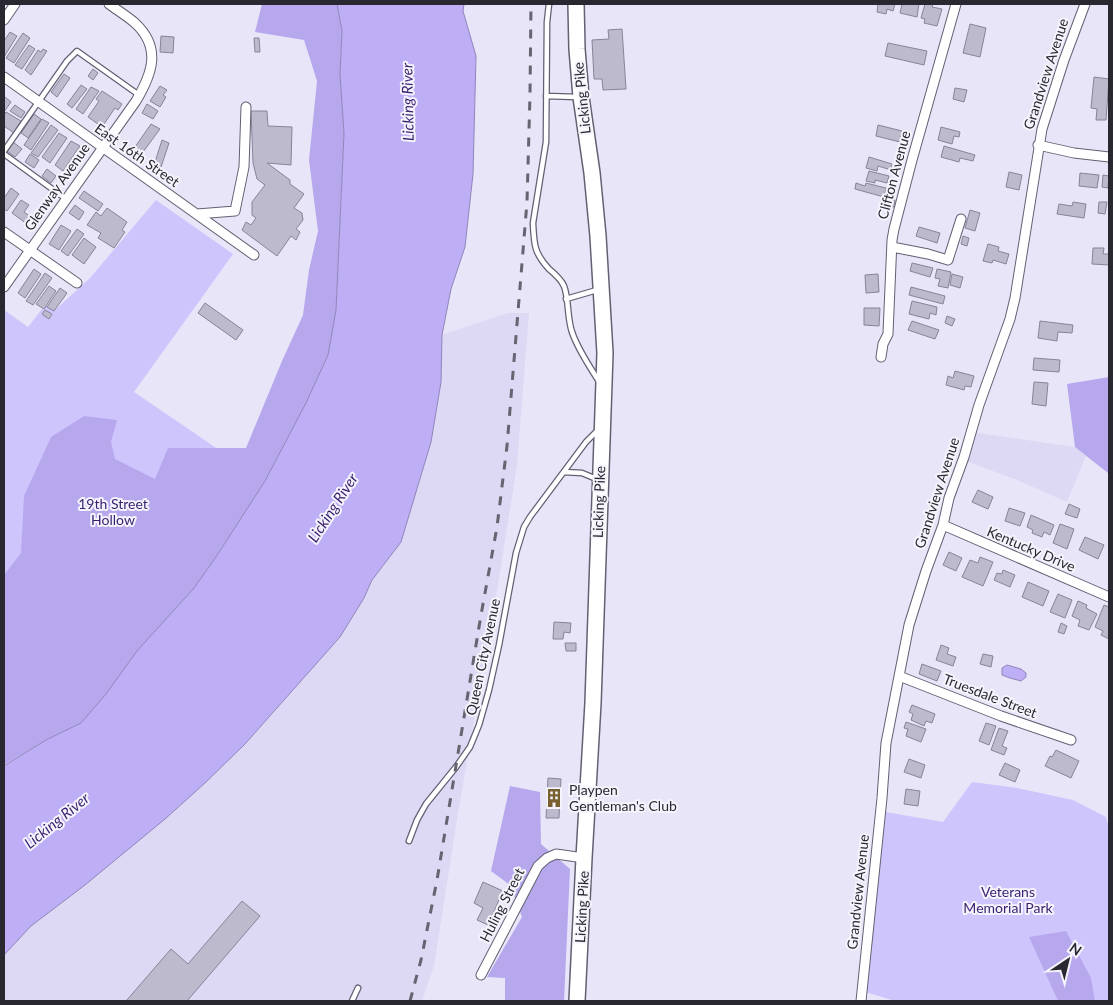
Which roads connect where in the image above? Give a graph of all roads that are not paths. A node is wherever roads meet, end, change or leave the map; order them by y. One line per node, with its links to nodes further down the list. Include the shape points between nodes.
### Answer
1 (109, 4): 9 (street, Glenway Avenue, via 134,22 151,48 151,68)
2 (549, 4): 10 (lane)
3 (576, 4): 11 (main road, Licking Pike)
4 (956, 4): 22 (street, Clifton Avenue, via 909,169)
5 (1085, 4): 14 (street, Grandview Avenue)
6 (12, 5): 7 (street)
7 (4, 20)
8 (4, 77): 12 (street, East 16th Street)
9 (139, 95): 12 (lane, via 77,51); 15 (street, Glenway Avenue)
10 (546, 96): 11 (lane); 28 (lane, via 546,142 534,236 540,259 561,280)
11 (580, 97): 27 (main road, Licking Pike, via 593,182)
12 (38, 102): 15 (street, East 16th Street); 16 (lane)
13 (246, 107): 19 (street, via 244,167 235,211)
14 (1038, 145): 17 (street); 34 (street, Grandview Avenue, via 1010,319 979,405)
15 (102, 147): 18 (street, Glenway Avenue); 19 (street, East 16th Street)
16 (4, 153): 18 (lane)
17 (1109, 157)
18 (66, 199): 23 (street, Glenway Avenue)
19 (197, 214): 24 (street, East 16th Street)
20 (960, 219): 22 (street, via 948,260)
21 (4, 232): 23 (street)
22 (892, 247): 29 (street, Clifton Avenue, via 888,334)
23 (30, 250): 25 (street); 26 (street, Glenway Avenue)
24 (254, 254)
25 (77, 283)
26 (4, 287)
27 (601, 289): 28 (lane); 30 (main road, Licking Pike, via 605,353)
28 (566, 299): 30 (lane, via 572,332 581,354)
29 (881, 357)
30 (603, 388): 31 (main road, Licking Pike)
31 (602, 427): 32 (lane, Queen City Avenue, via 586,442); 33 (main road, Licking Pike)
32 (564, 472): 33 (lane, via 588,474); 38 (lane, Queen City Avenue, via 524,527 489,690 473,741 426,804)
33 (600, 480): 39 (main road, Licking Pike)
34 (943, 525): 35 (street, Kentucky Drive); 36 (street, Grandview Avenue, via 909,625)
35 (1109, 597)
36 (899, 676): 37 (street, Truesdale Street); 44 (street, Grandview Avenue, via 886,743)
37 (1071, 740)
38 (409, 841)
39 (584, 858): 40 (street, Huling Street, via 556,854 538,866); 43 (main road, Licking Pike)
40 (481, 975)
41 (358, 988): 42 (lane)
42 (352, 1001)
43 (578, 1001)
44 (861, 1001)

